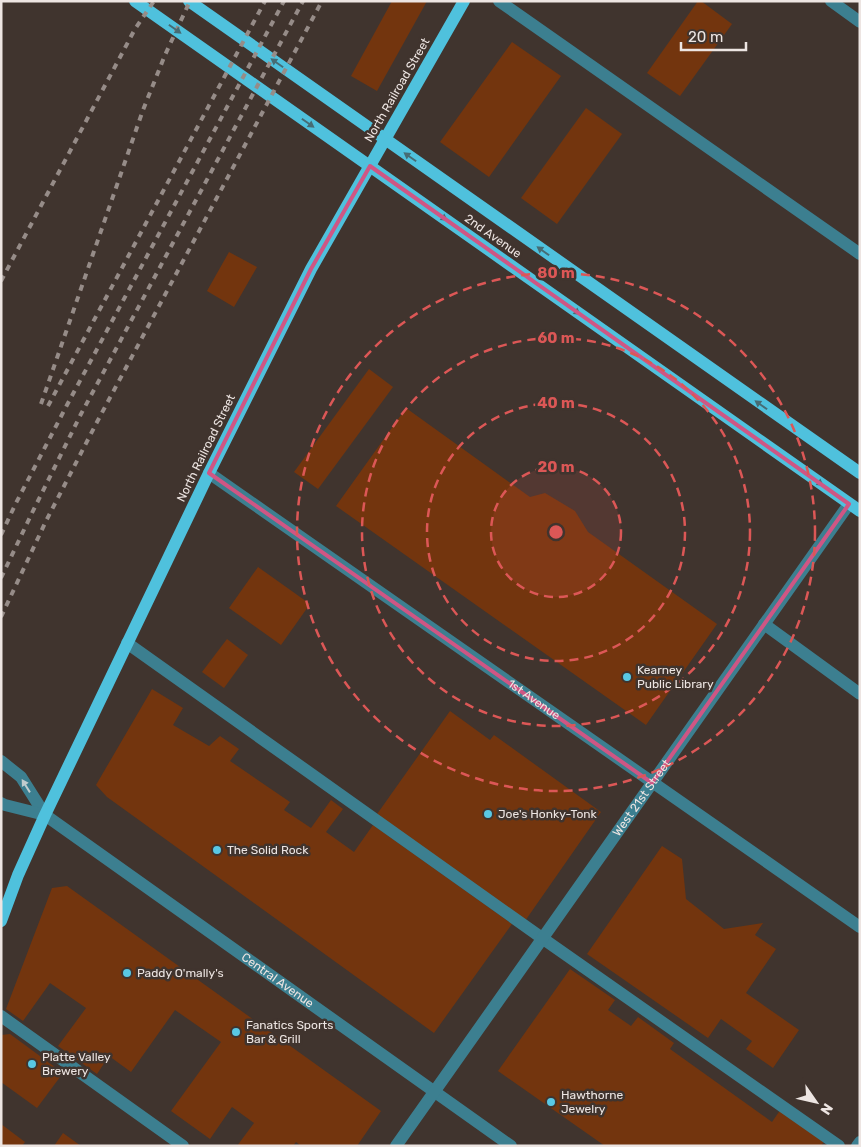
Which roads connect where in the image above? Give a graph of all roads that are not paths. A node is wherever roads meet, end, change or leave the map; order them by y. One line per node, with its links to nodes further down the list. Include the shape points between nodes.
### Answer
1 (135, 1): 11 (main road, 2nd Avenue, one-way to 11)
2 (189, 1): 7 (main road, 2nd Avenue, one-way to 2)
3 (464, 1): 7 (main road, North Railroad Street)
4 (499, 1): 8 (street)
5 (830, 1): 6 (street)
6 (860, 22)
7 (385, 139): 9 (main road, North Railroad Street, via 311,269); 10 (main road, 2nd Avenue, one-way to 7)
8 (860, 254)
9 (209, 473): 13 (main road, North Railroad Street); 16 (street, 1st Avenue)
10 (860, 473)
11 (854, 508): 12 (street, West 21st Street)
12 (764, 624): 14 (street); 16 (street, West 21st Street)
13 (128, 643): 18 (main road, North Railroad Street); 21 (street)
14 (860, 694)
15 (1, 761): 18 (street, Central Avenue, one-way to 15, via 21,777)
16 (652, 783): 20 (street, 1st Avenue); 21 (street, West 21st Street)
17 (1, 803): 18 (street, Central Avenue)
18 (45, 815): 19 (main road, North Railroad Street); 23 (street, Central Avenue)
19 (1, 921)
20 (860, 927)
21 (542, 938): 23 (street, West 21st Street); 28 (street)
22 (1, 1016): 25 (street)
23 (434, 1092): 26 (street, West 21st Street); 27 (street, Central Avenue)
24 (860, 1142): 29 (street)
25 (184, 1146)
26 (396, 1146)
27 (511, 1146)
28 (839, 1146)
29 (858, 1146)

